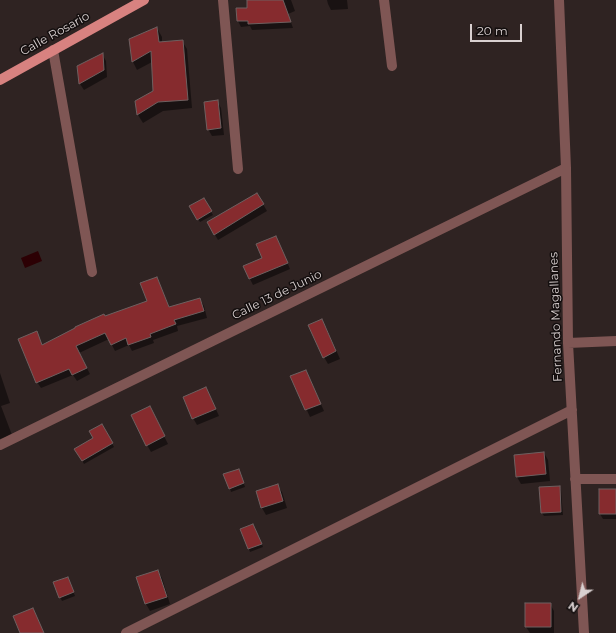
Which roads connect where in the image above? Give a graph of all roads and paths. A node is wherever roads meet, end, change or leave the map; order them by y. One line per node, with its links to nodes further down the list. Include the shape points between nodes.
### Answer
1 (144, 0): 5 (main road, Calle Rosario)
2 (223, 0): 9 (street)
3 (384, 0): 6 (street)
4 (559, 0): 8 (street, Fernando Magallanes)
5 (53, 50): 7 (main road, Calle Rosario); 10 (street)
6 (392, 66)
7 (0, 80)
8 (566, 168): 12 (street, Fernando Magallanes); 14 (street, Calle 13 de Junio)
9 (238, 169)
10 (92, 272)
11 (616, 341): 12 (street)
12 (568, 343): 13 (street, Fernando Magallanes)
13 (572, 410): 15 (street, Fernando Magallanes); 17 (street)
14 (0, 445)
15 (575, 479): 16 (street); 18 (street, Fernando Magallanes)
16 (616, 479)
17 (126, 633)
18 (584, 633)

